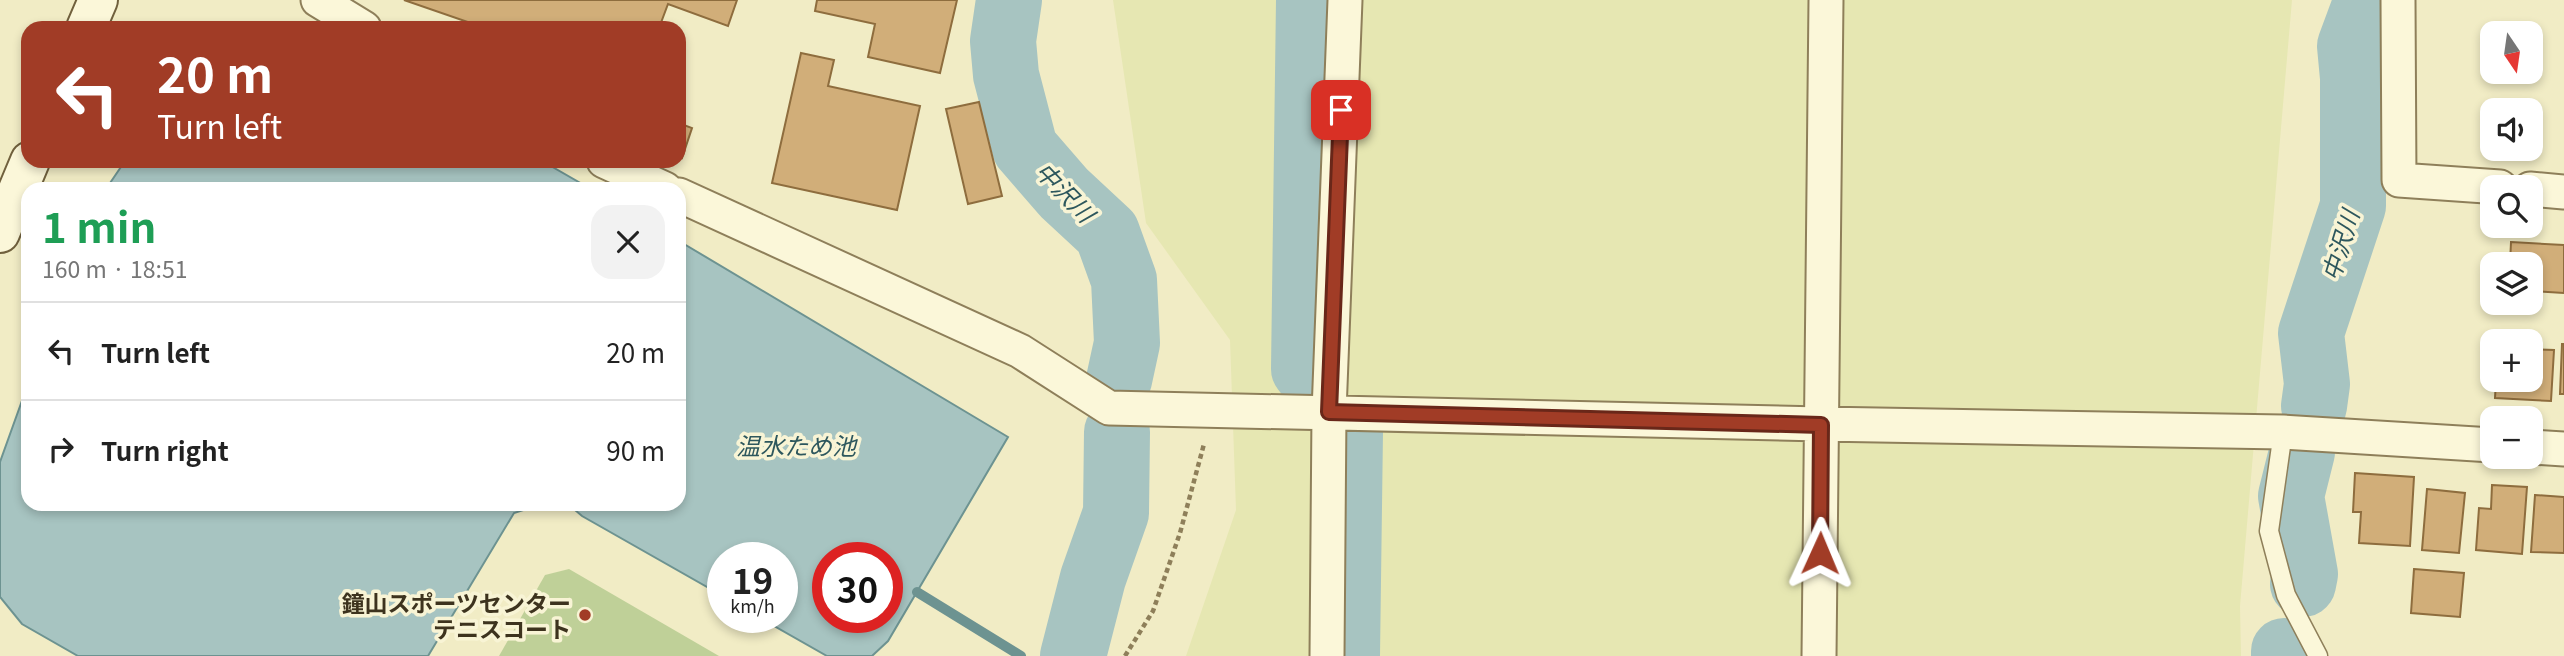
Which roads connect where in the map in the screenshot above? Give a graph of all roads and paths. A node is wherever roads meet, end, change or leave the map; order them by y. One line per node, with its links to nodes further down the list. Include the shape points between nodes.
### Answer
1 (98, 0): 6 (street)
2 (318, 0): 7 (street)
3 (1345, 0): 17 (street)
4 (1826, 0): 18 (street)
5 (2398, 0): 11 (street, via 2399,180)
6 (89, 21)
7 (352, 21)
8 (619, 168): 9 (street)
9 (650, 182)
10 (21, 183): 15 (street)
11 (2480, 186)
12 (2543, 191): 13 (street)
13 (2564, 192)
14 (686, 198): 16 (street, via 1020,351 1109,408)
15 (0, 233)
16 (1213, 409): 17 (street); 23 (path, via 1180,533 1153,611)
17 (1329, 412): 18 (street); 24 (street)
18 (1821, 425): 19 (street); 25 (street)
19 (2283, 432): 20 (street); 26 (lane, via 2269,531 2286,595)
20 (2480, 444)
21 (2543, 448): 22 (street)
22 (2564, 449)
23 (1125, 656)
24 (1327, 656)
25 (1819, 656)
26 (2318, 656)

